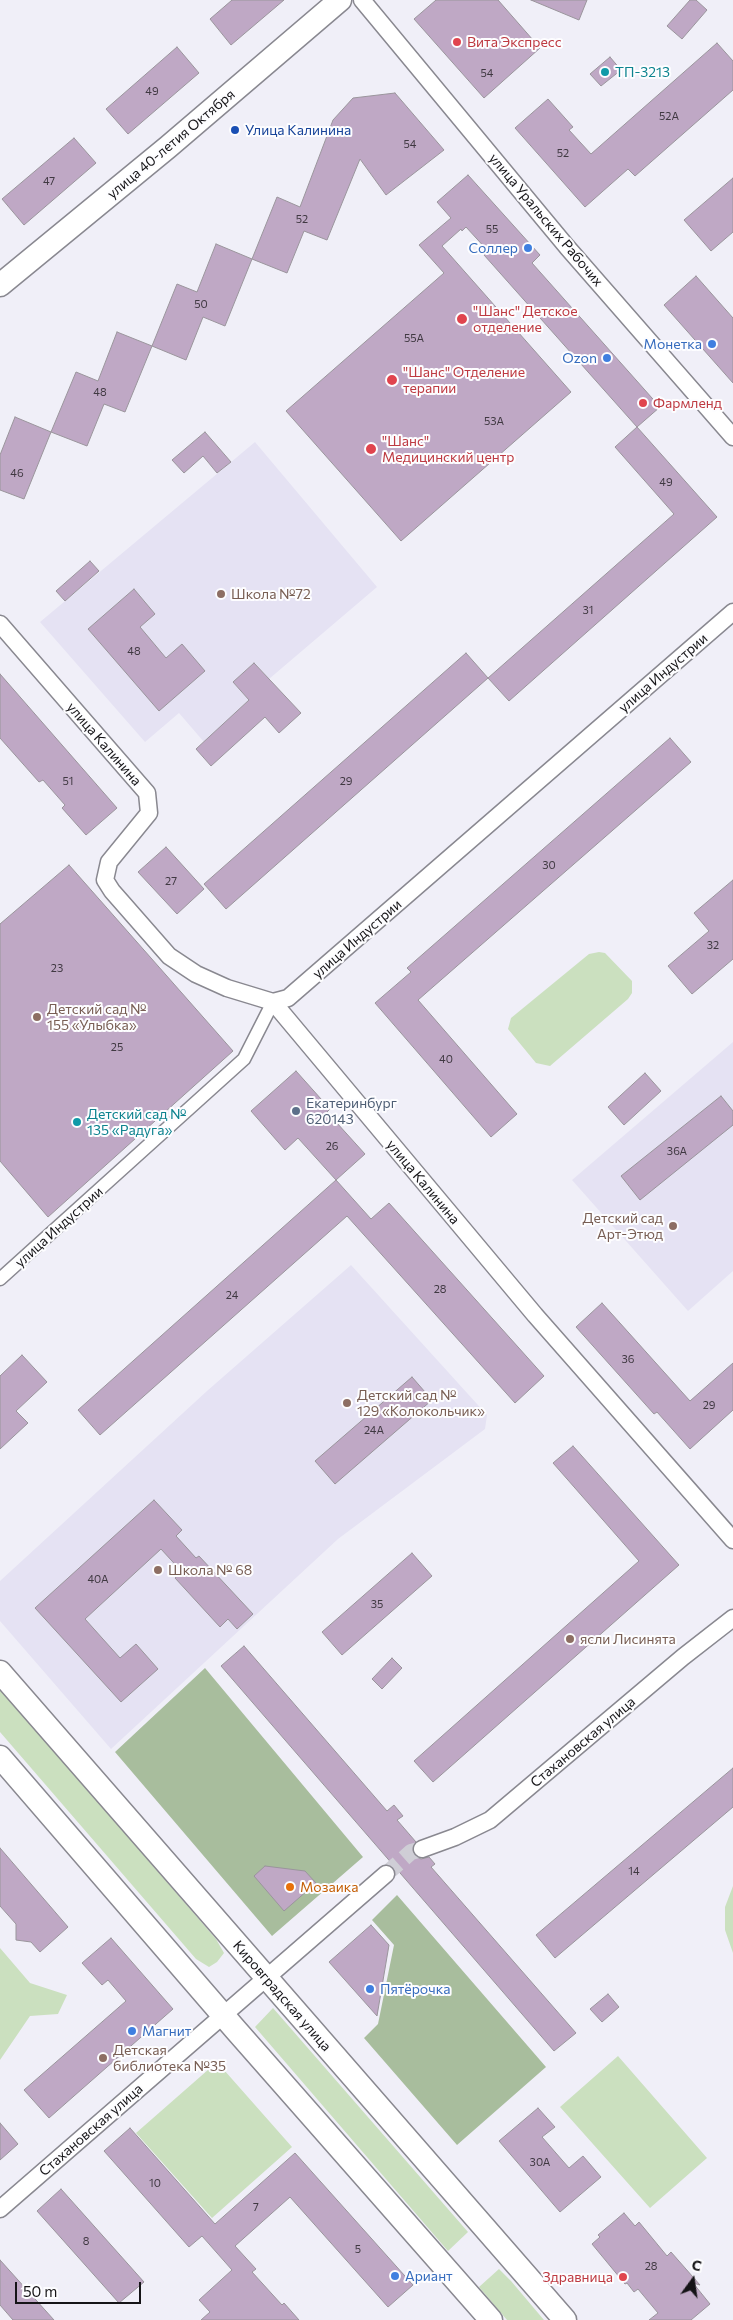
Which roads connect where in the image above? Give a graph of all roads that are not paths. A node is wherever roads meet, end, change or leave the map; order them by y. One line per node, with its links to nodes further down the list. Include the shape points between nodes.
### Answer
1 (340, 0): 3 (main road, улица 40-летия Октября)
2 (362, 0): 4 (street, улица Уральских Рабочих, via 567,247)
3 (0, 285)
4 (733, 437)
5 (733, 612): 7 (street, улица Индустрии, via 288,998)
6 (0, 624): 7 (street, улица Калинина, via 147,793 149,813 109,862 106,880 112,891 169,956 196,974 227,988)
7 (273, 1002): 8 (street, улица Индустрии, via 244,1059); 9 (street, улица Калинина, via 529,1308)
8 (0, 1279)
9 (733, 1540)
10 (733, 1618): 13 (street, Стахановская улица, via 490,1820)
11 (0, 1672): 15 (main road, Кировградская улица)
12 (0, 1757): 16 (main road)
13 (422, 1848)
14 (386, 1874): 15 (street, Стахановская улица)
15 (266, 1978): 16 (street, Стахановская улица); 19 (main road, Кировградская улица)
16 (223, 2015): 17 (street, Стахановская улица); 18 (main road)
17 (0, 2209)
18 (491, 2320)
19 (565, 2320)

